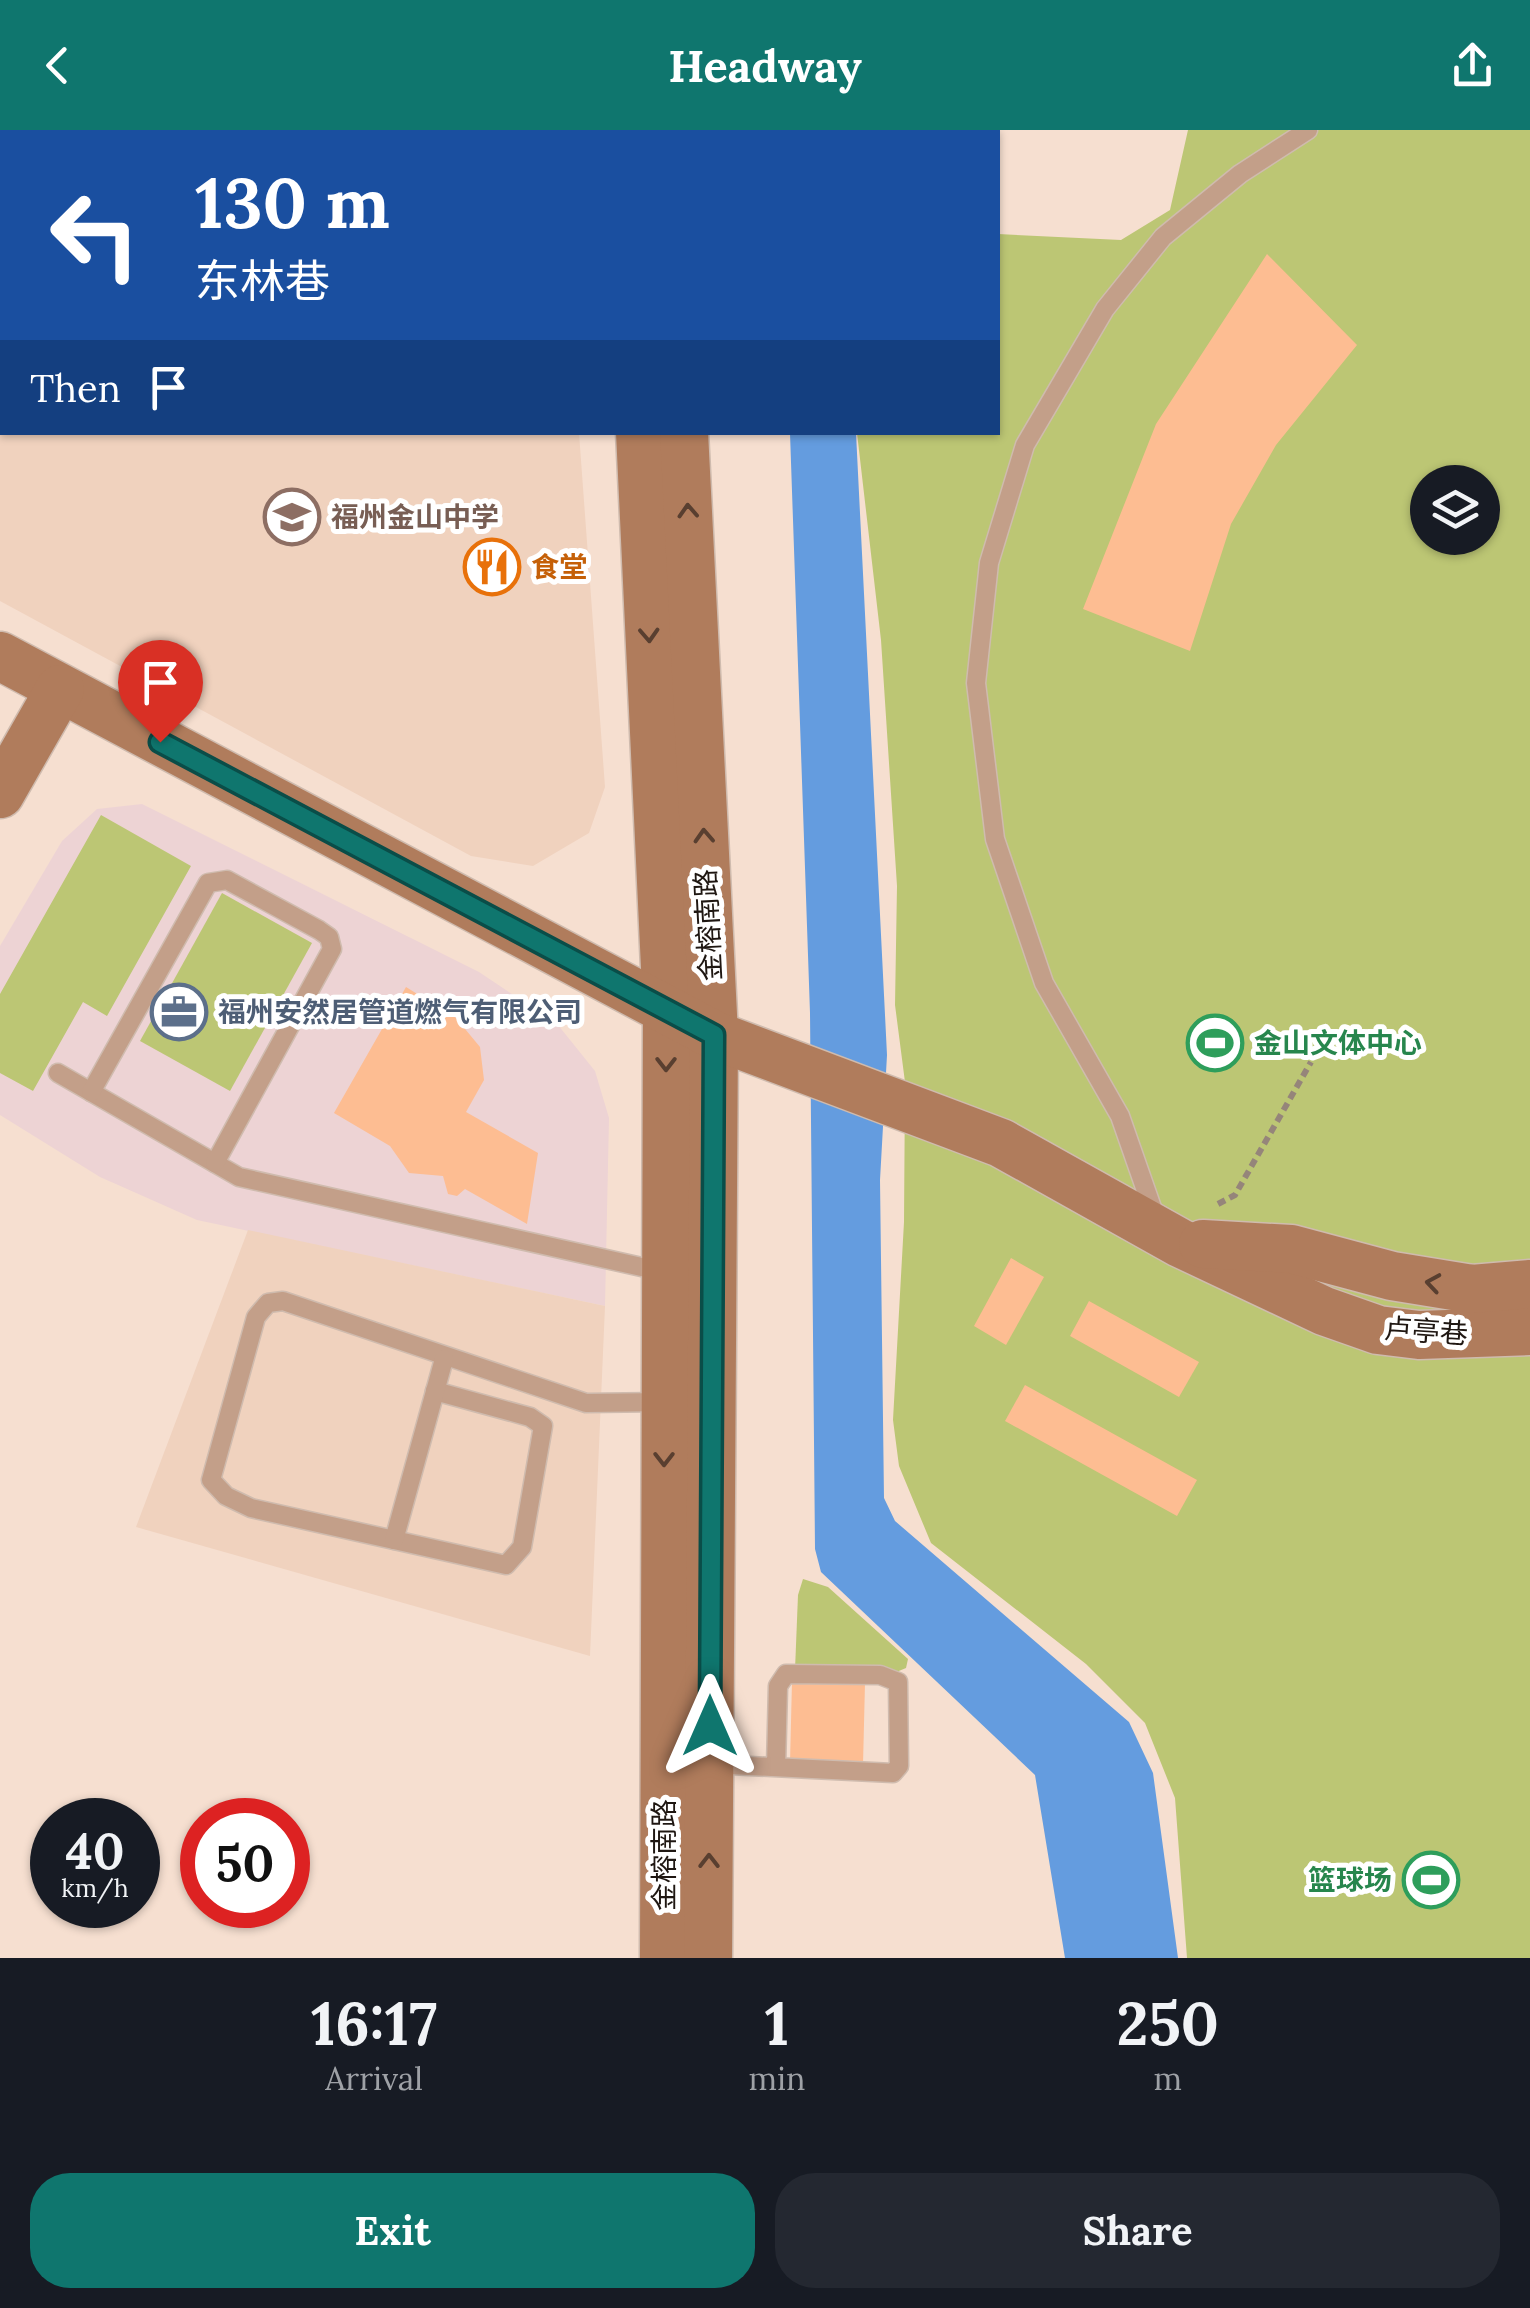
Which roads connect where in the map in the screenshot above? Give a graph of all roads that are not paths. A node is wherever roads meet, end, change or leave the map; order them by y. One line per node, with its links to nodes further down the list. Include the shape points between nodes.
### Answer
1 (1308, 130): 12 (lane, via 1163,237 1105,308 1025,445 989,563 976,683 996,839 1044,983 1120,1116)
2 (640, 435): 7 (main road, 金榕南路, one-way to 7)
3 (684, 435): 8 (main road, 金榕南路, one-way to 3)
4 (0, 656): 5 (main road, 卢亭巷)
5 (60, 689): 6 (main road); 7 (main road, 卢亭巷)
6 (0, 794)
7 (666, 1010): 8 (main road, 卢亭巷); 13 (main road, 金榕南路, one-way to 13)
8 (714, 1035): 12 (main road, 卢亭巷, via 1001,1143); 20 (main road, 金榕南路)
9 (58, 1073): 10 (lane)
10 (91, 1092): 11 (lane); 11 (lane, via 208,883 228,880 319,930 332,949)
11 (215, 1163): 13 (lane, via 240,1178)
12 (1170, 1238): 14 (main road, one-way to 12, via 1472,1288 1291,1250); 15 (main road, 卢亭巷, via 1378,1330)
13 (664, 1272): 18 (main road, 金榕南路)
14 (1530, 1284)
15 (1530, 1331)
16 (444, 1359): 17 (lane); 18 (lane, via 586,1403); 19 (lane, via 284,1301 268,1304 256,1317 211,1480 251,1508)
17 (435, 1392): 19 (lane); 19 (lane, via 542,1426 522,1547 506,1565)
18 (664, 1402): 22 (main road, 金榕南路, one-way to 22)
19 (394, 1540)
20 (710, 1764): 21 (lane); 23 (main road, 金榕南路, one-way to 20)
21 (776, 1767): 21 (lane, via 893,1773 899,1766 898,1682 786,1674 778,1686)
22 (664, 1958)
23 (708, 1958)

